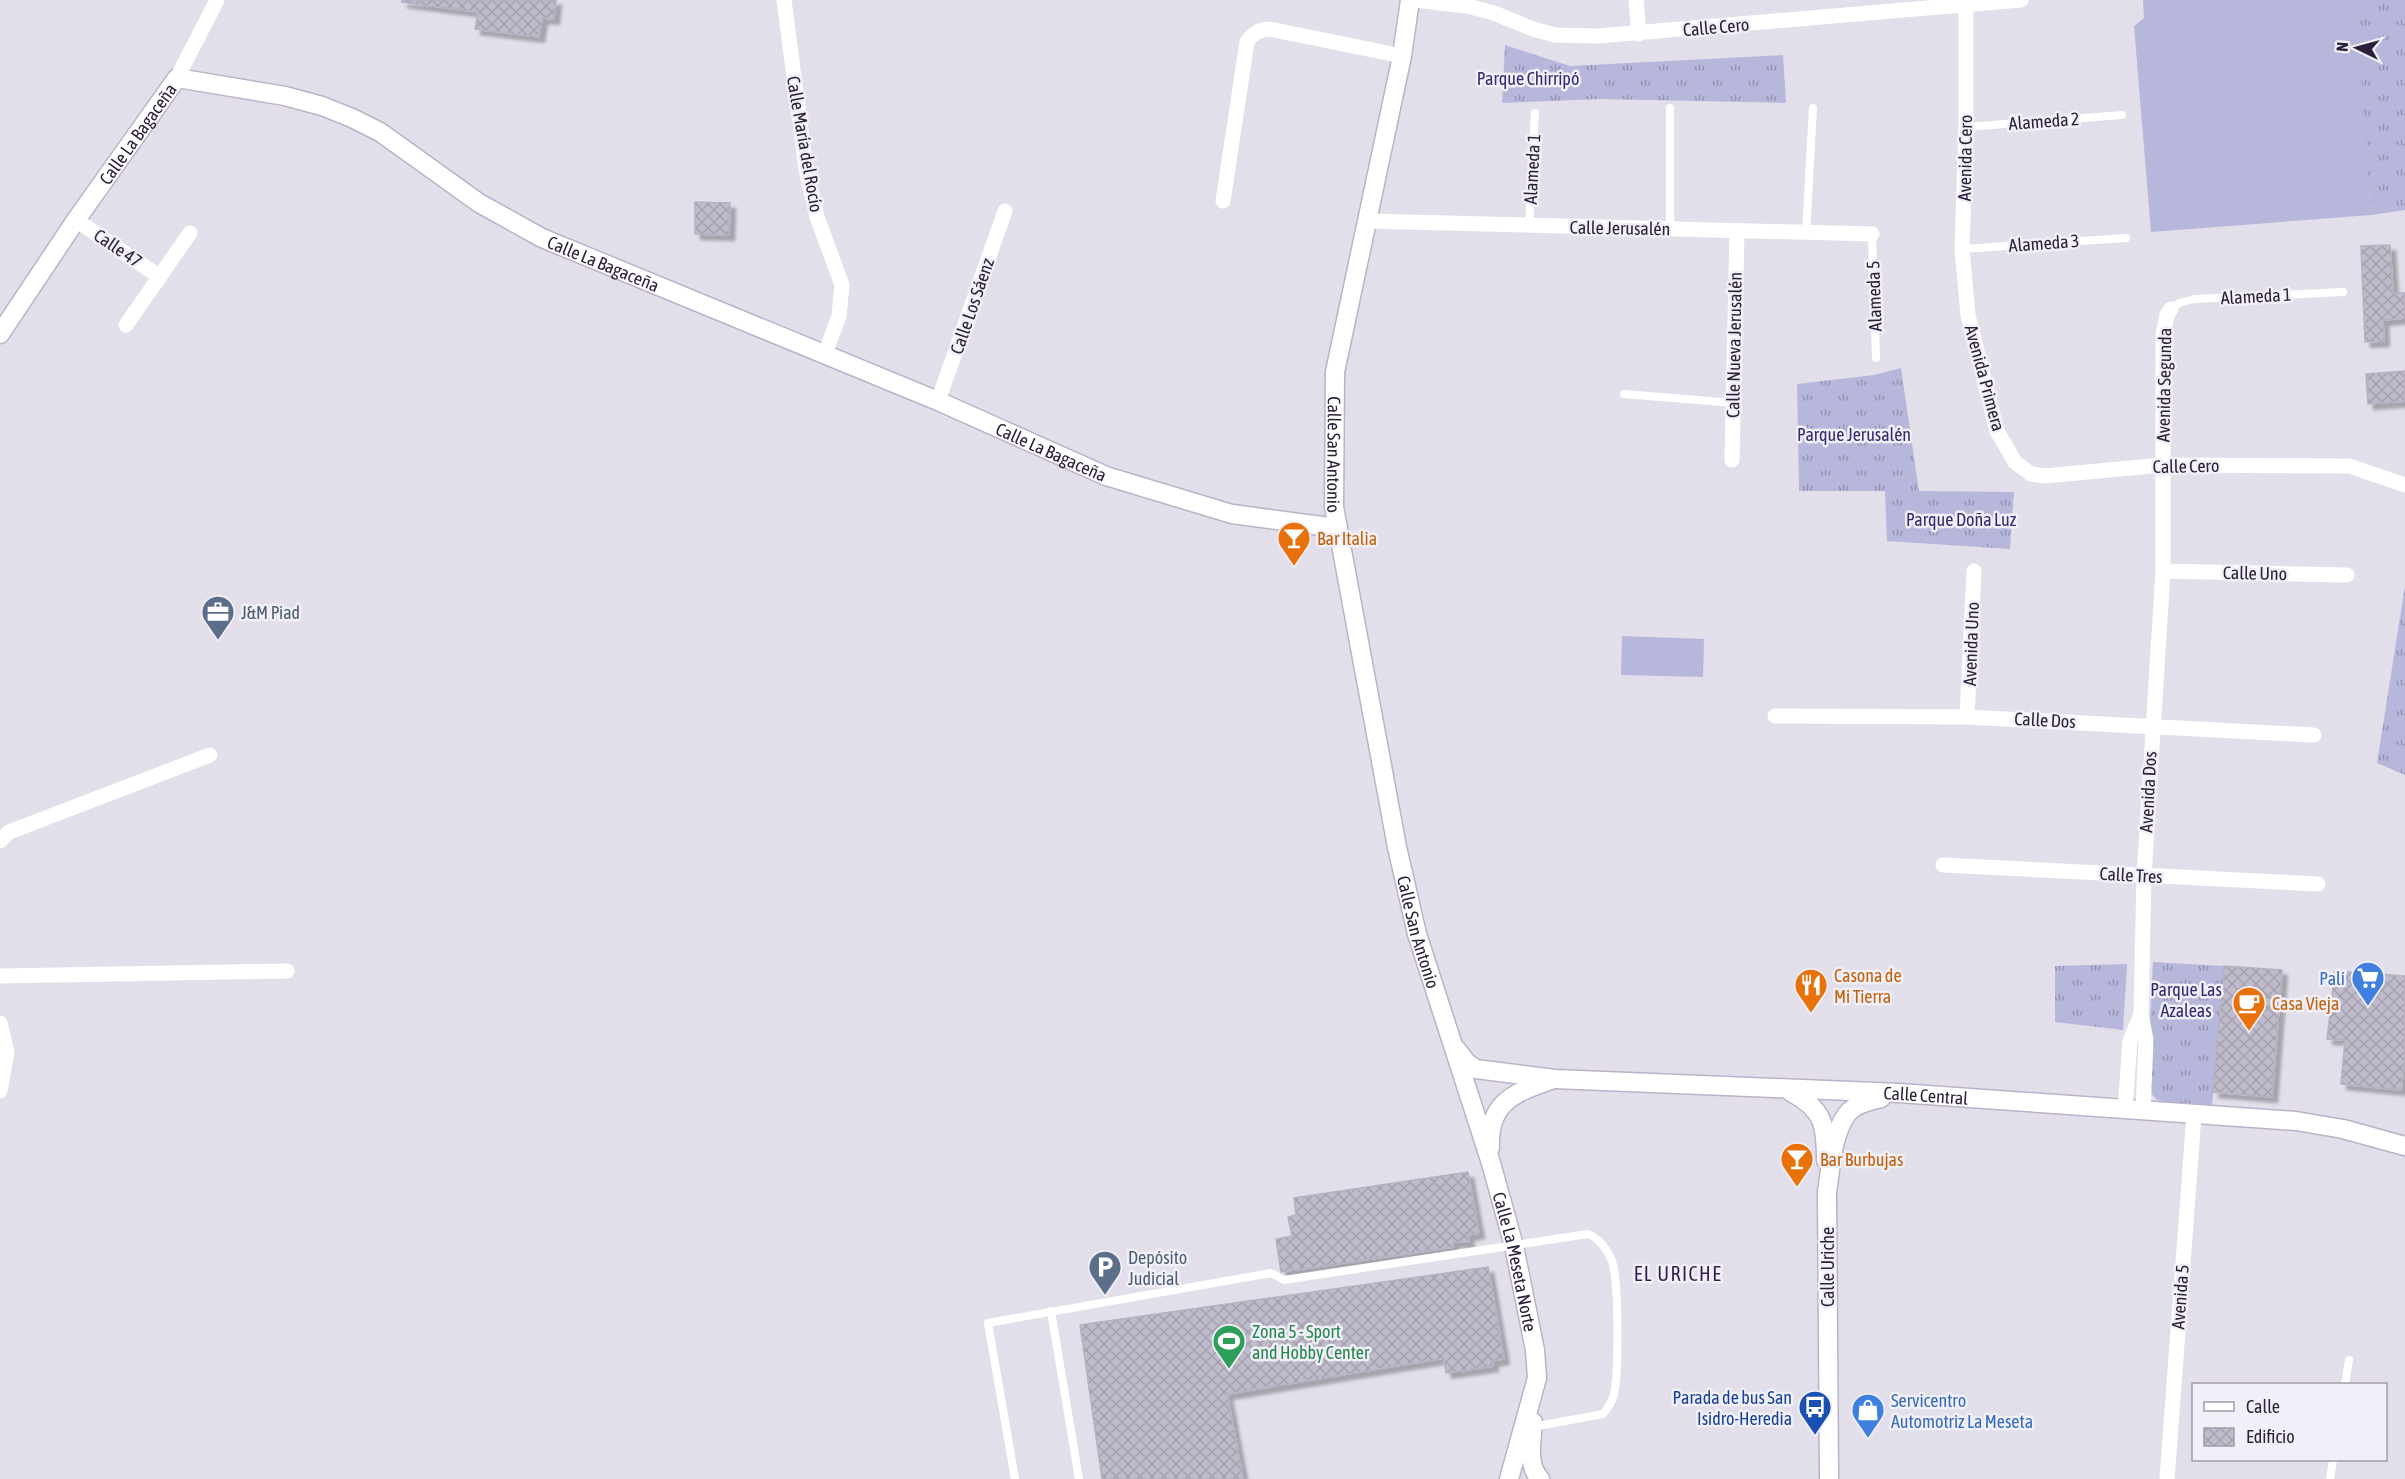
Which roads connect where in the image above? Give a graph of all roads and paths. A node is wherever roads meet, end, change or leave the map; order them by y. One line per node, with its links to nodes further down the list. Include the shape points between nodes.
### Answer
1 (217, 0): 10 (street)
2 (784, 0): 34 (street, Calle María del Rocío, via 806,169 817,217 842,285 839,316)
3 (1410, 0): 9 (main road, Calle San Antonio)
4 (1415, 0): 8 (street, Calle Cero, via 1476,8 1555,35)
5 (1636, 0): 8 (street)
6 (2021, 0): 7 (street, Calle Cero)
7 (1965, 2): 8 (street, Calle Cero); 15 (street, Avenida Cero)
8 (1639, 34)
9 (1402, 56): 16 (street, via 1270,29 1252,34 1247,42); 19 (main road, Calle San Antonio)
10 (177, 78): 18 (main road, Calle La Bagaceña); 34 (main road, Calle La Bagaceña, via 285,96 352,118 380,132 479,203 542,238)
11 (1670, 108): 21 (lane)
12 (1813, 108): 23 (lane)
13 (1535, 113): 20 (lane, Alameda 1)
14 (2122, 115): 15 (lane, Alameda 2)
15 (1966, 127): 27 (street, Avenida Cero)
16 (1223, 201)
17 (1005, 211): 37 (street, Calle Los Sáenz)
18 (76, 220): 28 (street, Calle 47); 33 (main road, Calle La Bagaceña)
19 (1367, 221): 20 (street, Calle Jerusalén); 43 (main road, Calle San Antonio, via 1335,372)
20 (1529, 225): 21 (street, Calle Jerusalén)
21 (1670, 229): 22 (street, Calle Jerusalén)
22 (1737, 231): 23 (street, Calle Jerusalén); 38 (street, Calle Nueva Jerusalén)
23 (1806, 232): 25 (street, Calle Jerusalén)
24 (190, 233): 28 (street)
25 (1872, 234): 35 (lane, Alameda 5)
26 (2126, 238): 27 (lane, Alameda 3)
27 (1962, 249): 31 (street, Avenida Cero)
28 (160, 277): 32 (street)
29 (2343, 292): 30 (lane, Alameda 1, via 2194,299)
30 (2171, 309): 40 (street, Avenida Segunda, via 2163,335)
31 (1968, 315): 41 (street, Avenida Primera, via 1996,431)
32 (126, 325)
33 (0, 334)
34 (825, 354): 37 (main road, Calle La Bagaceña)
35 (1876, 357)
36 (1624, 394): 38 (lane)
37 (938, 401): 43 (main road, Calle La Bagaceña, via 1107,476 1176,498 1232,514)
38 (1732, 403): 39 (street, Calle Nueva Jerusalén)
39 (1732, 460)
40 (2163, 465): 41 (street, Calle Cero, via 2060,475); 42 (street, Calle Cero, via 2349,466); 45 (street, Avenida Segunda)
41 (2023, 470)
42 (2405, 485)
43 (1337, 528): 59 (main road, Calle San Antonio, via 1397,848 1417,934)
44 (1974, 571): 48 (street, Avenida Uno)
45 (2163, 571): 46 (street, Calle Uno); 49 (street, Avenida Dos)
46 (2347, 575)
47 (1774, 716): 48 (street, Calle Dos)
48 (1968, 717): 49 (street, Calle Dos)
49 (2152, 726): 50 (street, Calle Dos); 54 (street, Avenida Dos)
50 (2314, 735)
51 (210, 755): 52 (street)
52 (3, 835)
53 (1943, 865): 54 (street, Calle Tres)
54 (2144, 876): 55 (street, Calle Tres); 64 (street, Avenida Dos, via 2140,1014 2130,1041)
55 (2318, 884)
56 (287, 971): 57 (street)
57 (0, 976)
58 (0, 1023): 62 (street, via 7,1052)
59 (1454, 1045): 60 (main road, Calle Central, via 1476,1069); 67 (main road, Calle La Meseta Norte)
60 (1555, 1078): 61 (main road, Calle Central); 67 (main road, via 1502,1104 1491,1126)
61 (1786, 1089): 63 (main road, Calle Central); 68 (main road, via 1817,1110 1826,1154)
62 (0, 1091)
63 (1899, 1093): 64 (main road, Calle Central); 68 (main road, Calle Uriche, via 1863,1102 1847,1113 1834,1148)
64 (2134, 1110): 65 (main road, Calle Central)
65 (2194, 1114): 66 (main road, Calle Central, via 2296,1121); 83 (street, Avenida 5)
66 (2405, 1146)
67 (1491, 1163): 69 (main road, Calle La Meseta Norte)
68 (1827, 1192): 75 (main road, Calle Uriche)
69 (1514, 1246): 70 (lane, via 1284,1280 1271,1273); 72 (main road, Calle La Meseta Norte); 74 (lane, via 1588,1234 1596,1237 1612,1260 1616,1288 1617,1353 1614,1394 1609,1407 1603,1414)
70 (1051, 1311): 77 (lane, via 988,1323); 78 (lane)
71 (2349, 1360): 73 (lane)
72 (1537, 1378): 74 (main road); 79 (main road, Calle La Meseta Norte)
73 (2345, 1383)
74 (1533, 1427): 80 (main road, via 1532,1462)
75 (1828, 1456): 81 (main road); 82 (main road, Calle Uriche)
76 (2333, 1461): 84 (lane)
77 (1015, 1479)
78 (1079, 1479)
79 (1509, 1479)
80 (1540, 1479)
81 (1821, 1479)
82 (1829, 1479)
83 (2167, 1479)
84 (2330, 1479)

